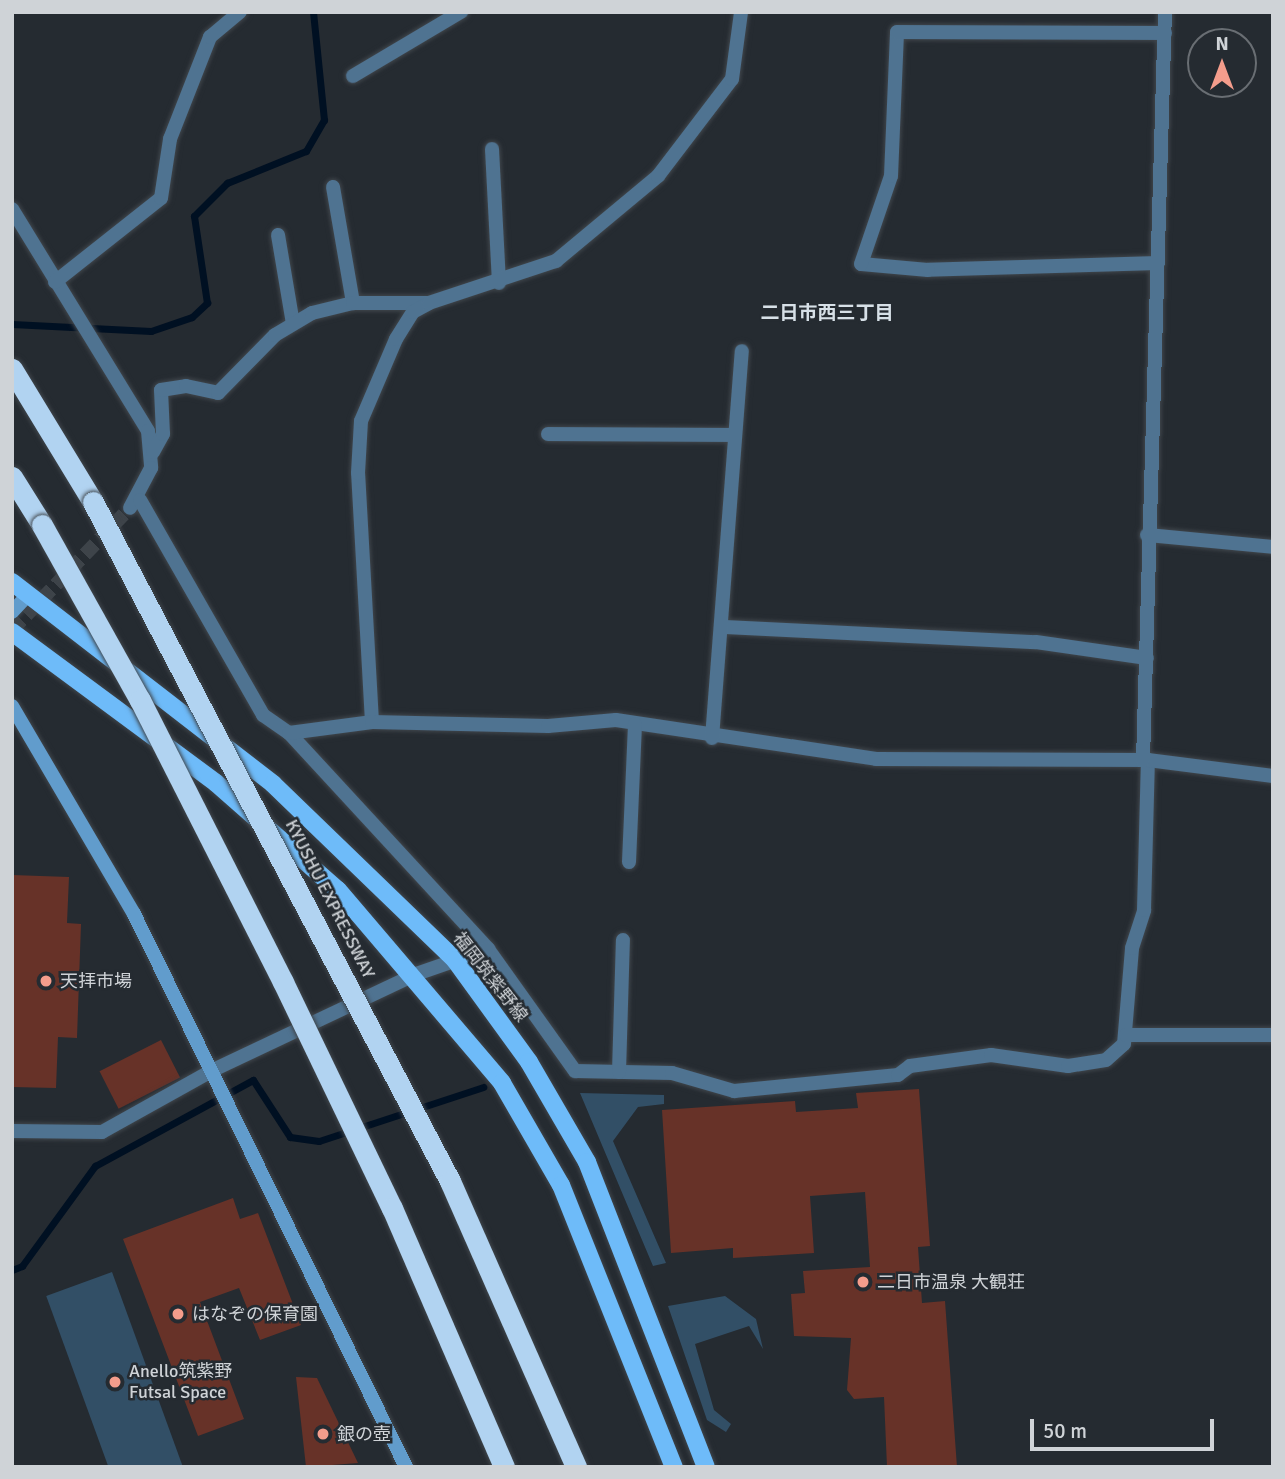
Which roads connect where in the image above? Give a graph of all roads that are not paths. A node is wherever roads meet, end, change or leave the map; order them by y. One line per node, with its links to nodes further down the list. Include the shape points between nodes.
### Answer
1 (240, 12): 12 (street, via 211,37 170,139 161,198)
2 (461, 12): 6 (street)
3 (741, 12): 13 (street, via 732,79 658,176 556,261)
4 (1165, 12): 5 (street)
5 (1165, 33): 11 (street); 11 (street, via 897,32 891,176 861,264 928,270)
6 (353, 76)
7 (492, 149): 13 (street)
8 (333, 187): 14 (street)
9 (12, 209): 12 (street)
10 (278, 235): 16 (street)
11 (1158, 263): 23 (street)
12 (55, 282): 21 (street, via 148,431)
13 (499, 284): 15 (street)
14 (353, 303): 15 (street); 16 (street)
15 (429, 303): 32 (street, via 414,312 396,339 361,421 358,473)
16 (293, 324): 21 (street, via 218,393 186,386 161,390 163,434)
17 (742, 351): 20 (street)
18 (12, 369): 50 (highway, KYUSHU EXPRESSWAY, bridge, via 93,502 450,1181)
19 (548, 435): 20 (street)
20 (733, 435): 28 (street)
21 (153, 452): 34 (street, via 135,504 263,715)
22 (12, 477): 49 (highway, bridge, via 139,699 284,982 392,1208)
23 (1147, 536): 24 (street); 30 (street)
24 (1273, 547)
25 (12, 582): 26 (main road, 福岡筑紫野線)
26 (29, 594): 27 (street); 41 (main road, 福岡筑紫野線, via 273,784)
27 (12, 612)
28 (725, 627): 30 (street, via 1036,642); 35 (street)
29 (12, 632): 42 (main road, via 216,783 338,890)
30 (1147, 658): 36 (street)
31 (12, 706): 45 (street, via 96,840)
32 (372, 722): 33 (street); 34 (street)
33 (635, 724): 35 (street); 38 (street)
34 (289, 733): 40 (street)
35 (712, 738): 36 (street, via 876,759)
36 (1145, 760): 37 (street); 43 (street, via 1144,910 1132,948)
37 (1273, 776)
38 (629, 862)
39 (623, 940): 46 (street)
40 (488, 949): 41 (street); 46 (street, via 575,1071)
41 (455, 960): 42 (street); 52 (main road, 福岡筑紫野線, via 529,1062 587,1162)
42 (416, 974): 45 (street); 51 (main road, via 502,1083 561,1185)
43 (1126, 1035): 44 (street); 46 (street, via 1116,1054 1081,1066 991,1055 910,1066 898,1074 734,1091 672,1073)
44 (1273, 1035)
45 (211, 1071): 47 (street, via 102,1132); 48 (street)
46 (619, 1072)
47 (12, 1131)
48 (405, 1467)
49 (504, 1467)
50 (576, 1467)
51 (674, 1467)
52 (706, 1467)

